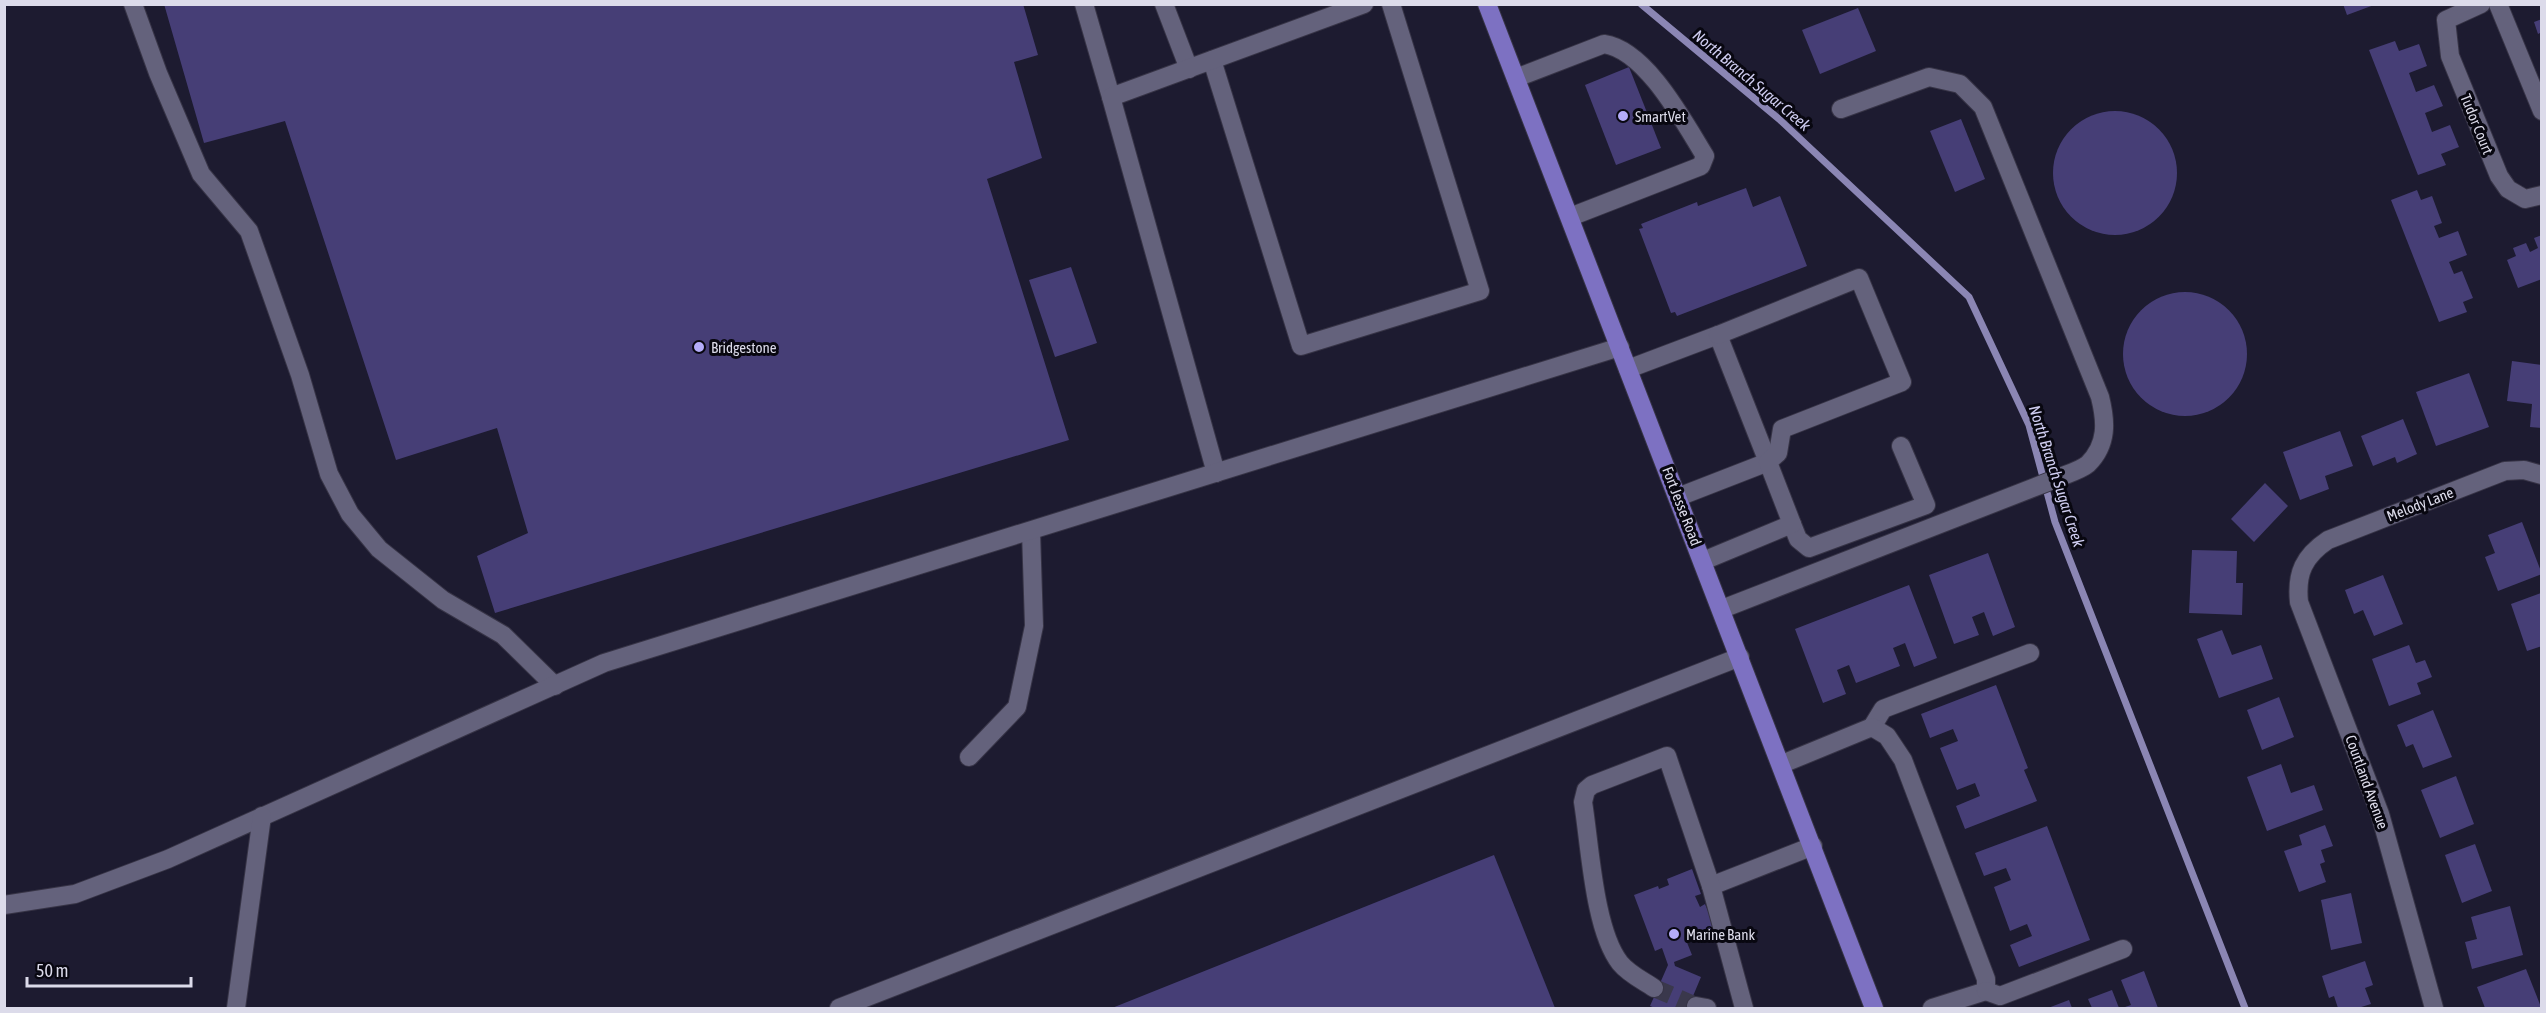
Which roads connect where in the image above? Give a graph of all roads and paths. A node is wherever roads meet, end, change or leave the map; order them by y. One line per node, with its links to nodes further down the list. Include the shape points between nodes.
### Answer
1 (133, 4): 32 (street, via 201,174 249,231 300,375 329,474 350,514 379,549 442,600 503,634)
2 (1084, 4): 12 (street)
3 (1164, 4): 10 (street)
4 (1364, 4): 9 (street)
5 (1391, 4): 9 (street, via 1480,291 1301,346)
6 (1487, 4): 11 (main road, Fort Jesse Road)
7 (2481, 4): 15 (street, Tudor Court, via 2446,20 2450,56 2499,176 2508,189 2525,199)
8 (2498, 4): 14 (street)
9 (1212, 60): 10 (street)
10 (1188, 69): 12 (street)
11 (1515, 78): 16 (main road, Fort Jesse Road); 16 (street, via 1604,44 1622,49 1663,89 1705,156 1701,166)
12 (1111, 97): 22 (street)
13 (1840, 109): 29 (street, via 1929,77 1960,84 1983,107 2107,422 2102,442 2088,464)
14 (2541, 111)
15 (2541, 195)
16 (1570, 217): 18 (main road, Fort Jesse Road)
17 (1718, 335): 19 (street); 21 (street); 21 (street, via 1859,278 1902,382 1782,429 1778,453)
18 (1620, 347): 19 (main road, Fort Jesse Road); 22 (street)
19 (1628, 369): 24 (main road, Fort Jesse Road)
20 (1901, 446): 25 (street, via 1926,504 1809,548 1798,539)
21 (1768, 462): 24 (street); 25 (street)
22 (1216, 473): 26 (street)
23 (2541, 475): 27 (street, Melody Lane, via 2524,470 2505,471 2328,540)
24 (1678, 497): 28 (main road, Fort Jesse Road)
25 (1792, 524): 28 (street)
26 (1031, 531): 32 (street, via 604,663); 34 (street, via 1034,626 1017,707)
27 (2305, 560): 48 (street, Courtland Avenue, via 2297,584 2299,602 2380,814)
28 (1703, 561): 29 (main road, Fort Jesse Road)
29 (1722, 609): 31 (main road, Fort Jesse Road)
30 (2030, 653): 33 (street, via 1883,709)
31 (1740, 657): 35 (main road, Fort Jesse Road); 44 (street)
32 (555, 687): 36 (street)
33 (1872, 727): 35 (street); 42 (street, via 1887,736 1903,760 1986,979)
34 (969, 757)
35 (1782, 764): 37 (main road, Fort Jesse Road)
36 (262, 816): 39 (street, via 168,859 75,894); 43 (street)
37 (1813, 846): 38 (street); 46 (main road, Fort Jesse Road)
38 (1711, 886): 41 (street, via 1667,756 1586,790 1583,802 1605,934 1620,963); 45 (street)
39 (4, 905)
40 (2123, 949): 42 (street, via 2000,996)
41 (1654, 988)
42 (1986, 991): 47 (street)
43 (236, 1008)
44 (839, 1008)
45 (1744, 1008)
46 (1874, 1008)
47 (1932, 1008)
48 (2434, 1008)

